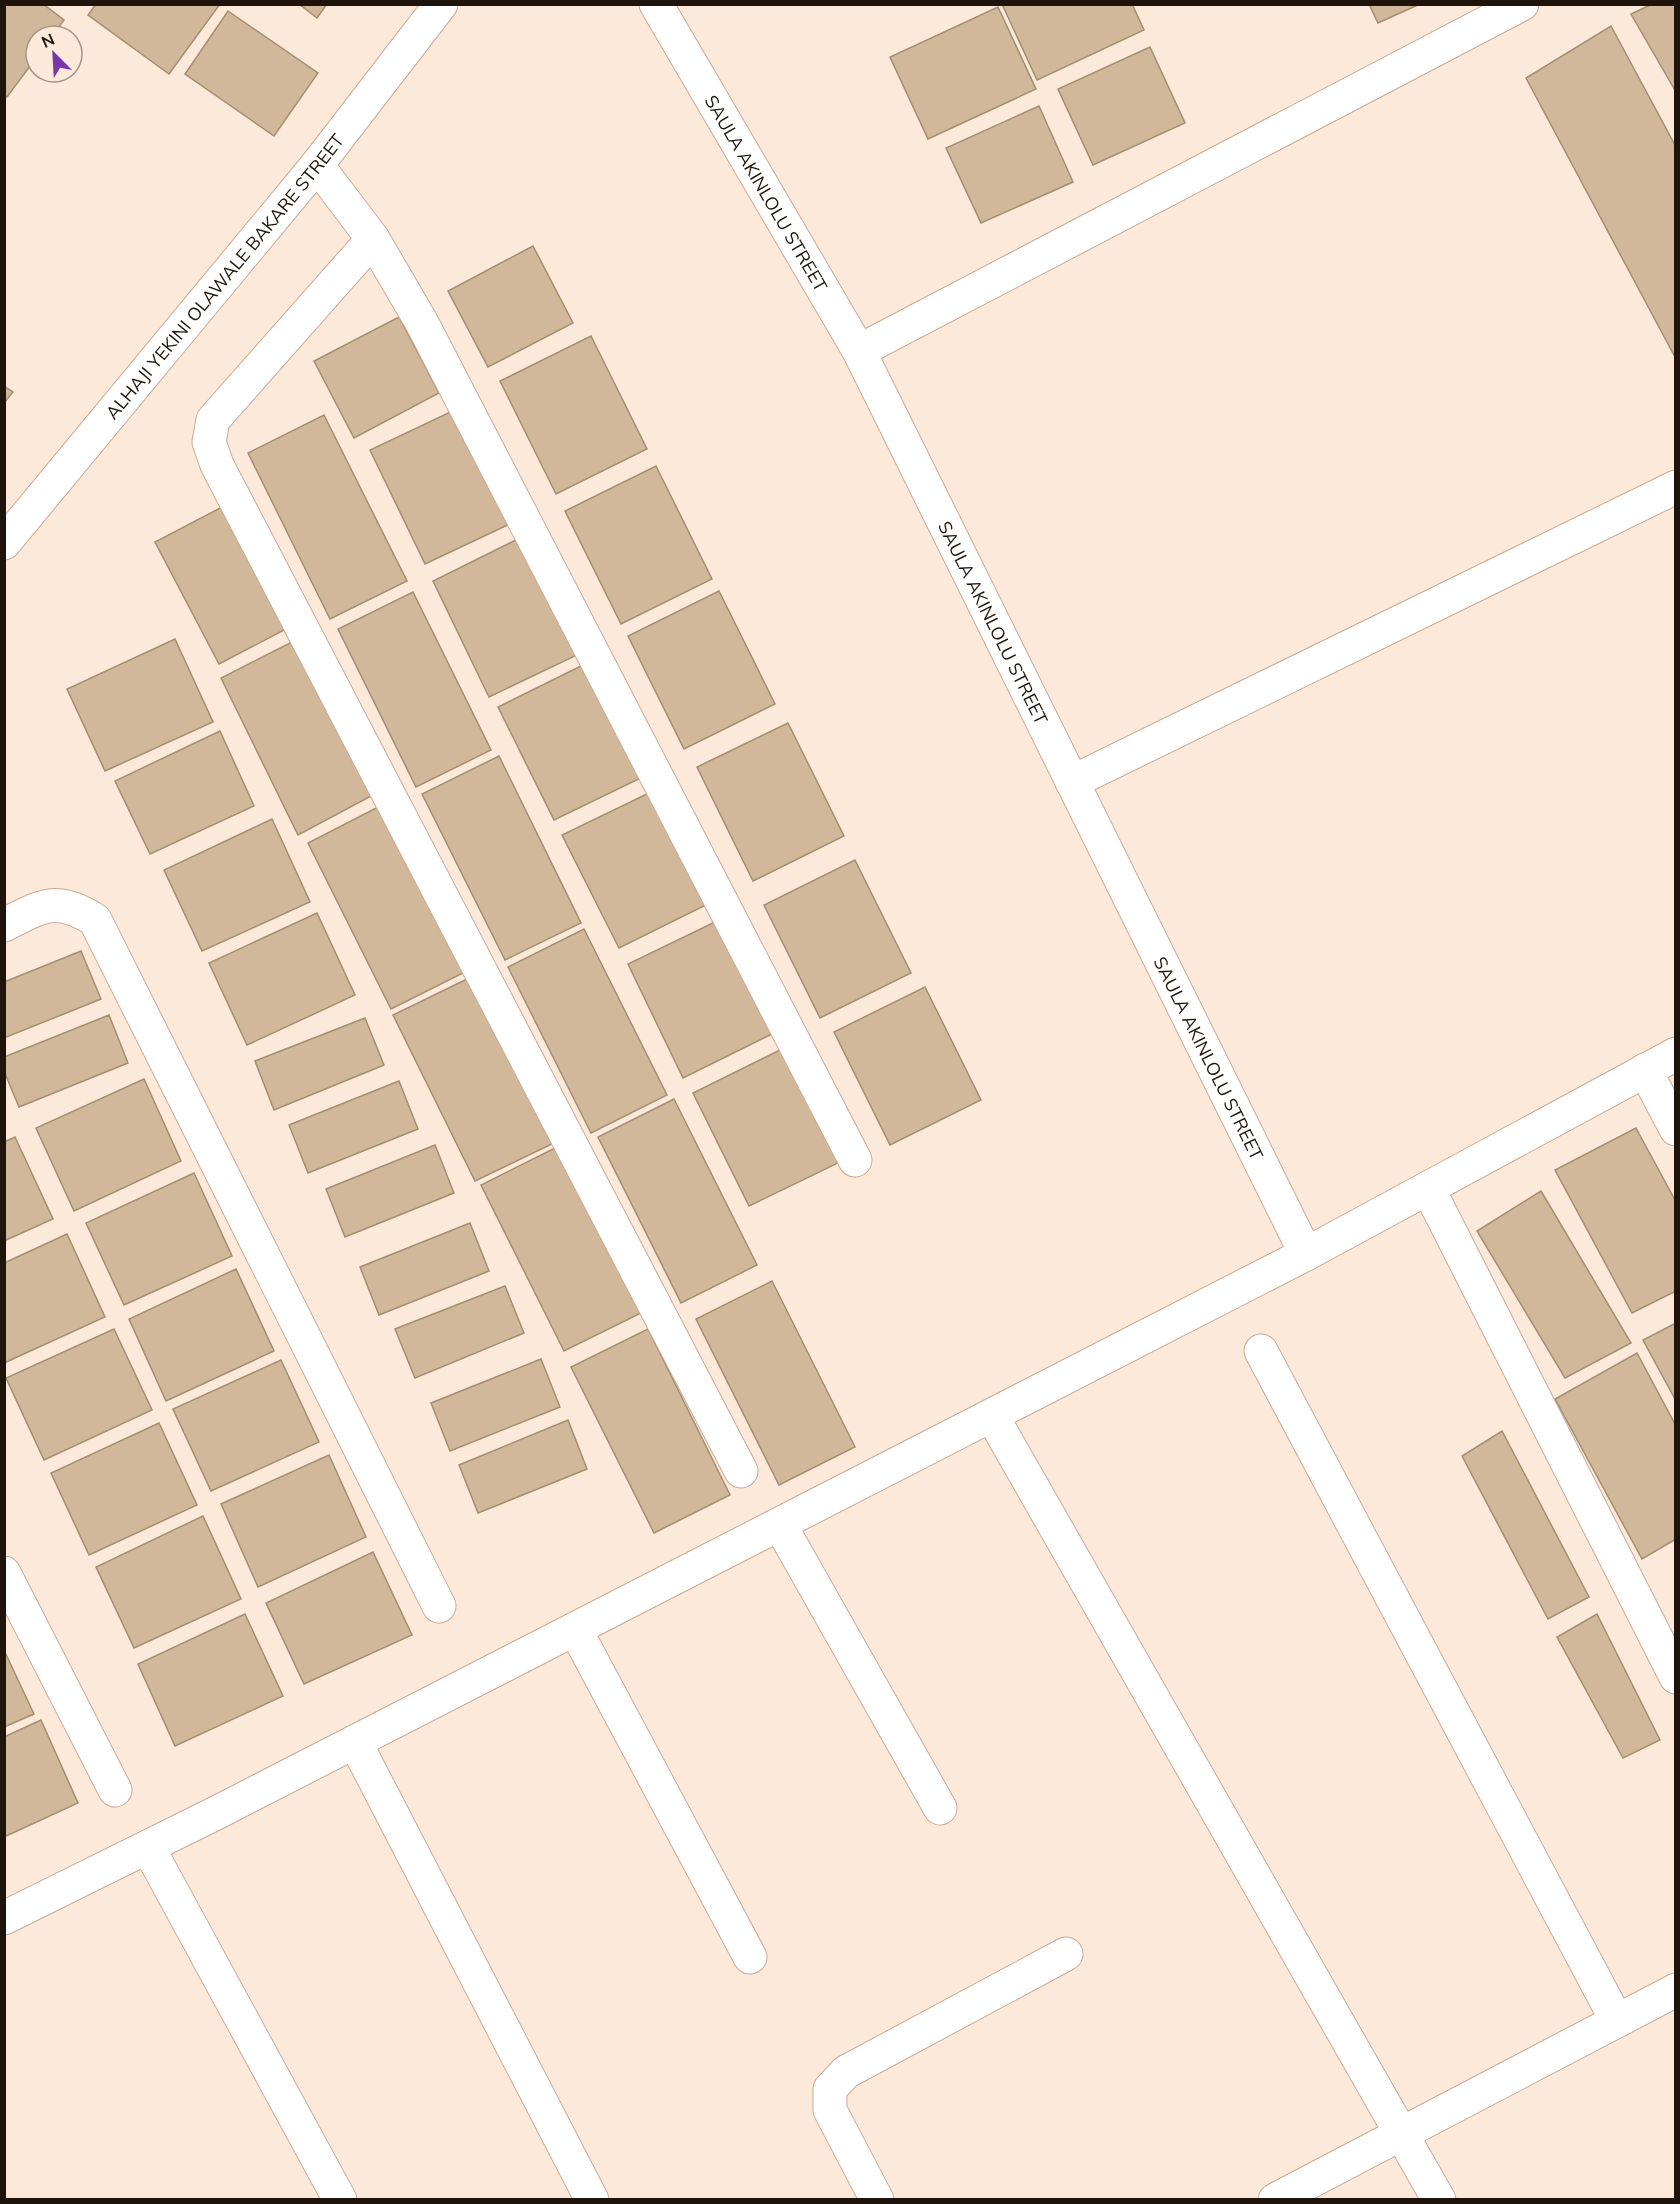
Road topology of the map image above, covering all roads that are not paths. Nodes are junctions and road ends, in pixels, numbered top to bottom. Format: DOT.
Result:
graph roads {
  1 [pos="441,4"];
  2 [pos="656,4"];
  3 [pos="1522,4"];
  4 [pos="317,165"];
  5 [pos="373,239"];
  6 [pos="860,351"];
  7 [pos="1676,487"];
  8 [pos="4,543"];
  9 [pos="1072,782"];
  10 [pos="4,925"];
  11 [pos="1676,1054"];
  12 [pos="1645,1070"];
  13 [pos="1676,1129"];
  14 [pos="855,1160"];
  15 [pos="1428,1188"];
  16 [pos="1306,1254"];
  17 [pos="1262,1351"];
  18 [pos="992,1416"];
  19 [pos="741,1471"];
  20 [pos="780,1525"];
  21 [pos="4,1573"];
  22 [pos="439,1606"];
  23 [pos="575,1629"];
  24 [pos="1676,1677"];
  25 [pos="355,1742"];
  26 [pos="115,1790"];
  27 [pos="940,1808"];
  28 [pos="148,1847"];
  29 [pos="4,1918"];
  30 [pos="1066,1954"];
  31 [pos="750,1957"];
  32 [pos="1676,1990"];
  33 [pos="1617,2021"];
  34 [pos="1402,2134"];
  35 [pos="340,2199"];
  36 [pos="592,2199"];
  37 [pos="877,2199"];
  38 [pos="1275,2199"];
  39 [pos="1439,2199"];
  1 -- 4 [label="street, ALHAJI YEKINI OLAWALE BAKARE STREET"];
  2 -- 6 [label="street, SAULA AKINLOLU STREET"];
  3 -- 6 [label="street"];
  4 -- 5 [label="street"];
  4 -- 8 [label="street, ALHAJI YEKINI OLAWALE BAKARE STREET"];
  5 -- 14 [label="street"];
  5 -- 19 [label="street"];
  6 -- 9 [label="street, SAULA AKINLOLU STREET"];
  7 -- 9 [label="street"];
  9 -- 16 [label="street, SAULA AKINLOLU STREET"];
  10 -- 22 [label="street"];
  11 -- 12 [label="street"];
  12 -- 13 [label="street"];
  12 -- 15 [label="street"];
  15 -- 16 [label="street"];
  15 -- 24 [label="street"];
  16 -- 18 [label="street"];
  17 -- 33 [label="street"];
  18 -- 20 [label="street"];
  18 -- 34 [label="street"];
  20 -- 23 [label="street"];
  20 -- 27 [label="street"];
  21 -- 26 [label="street"];
  23 -- 25 [label="street"];
  23 -- 31 [label="street"];
  25 -- 28 [label="street"];
  25 -- 36 [label="street"];
  28 -- 29 [label="street"];
  28 -- 35 [label="street"];
  30 -- 37 [label="street"];
  32 -- 33 [label="street"];
  33 -- 34 [label="street"];
  34 -- 38 [label="street"];
  34 -- 39 [label="street"];
}
